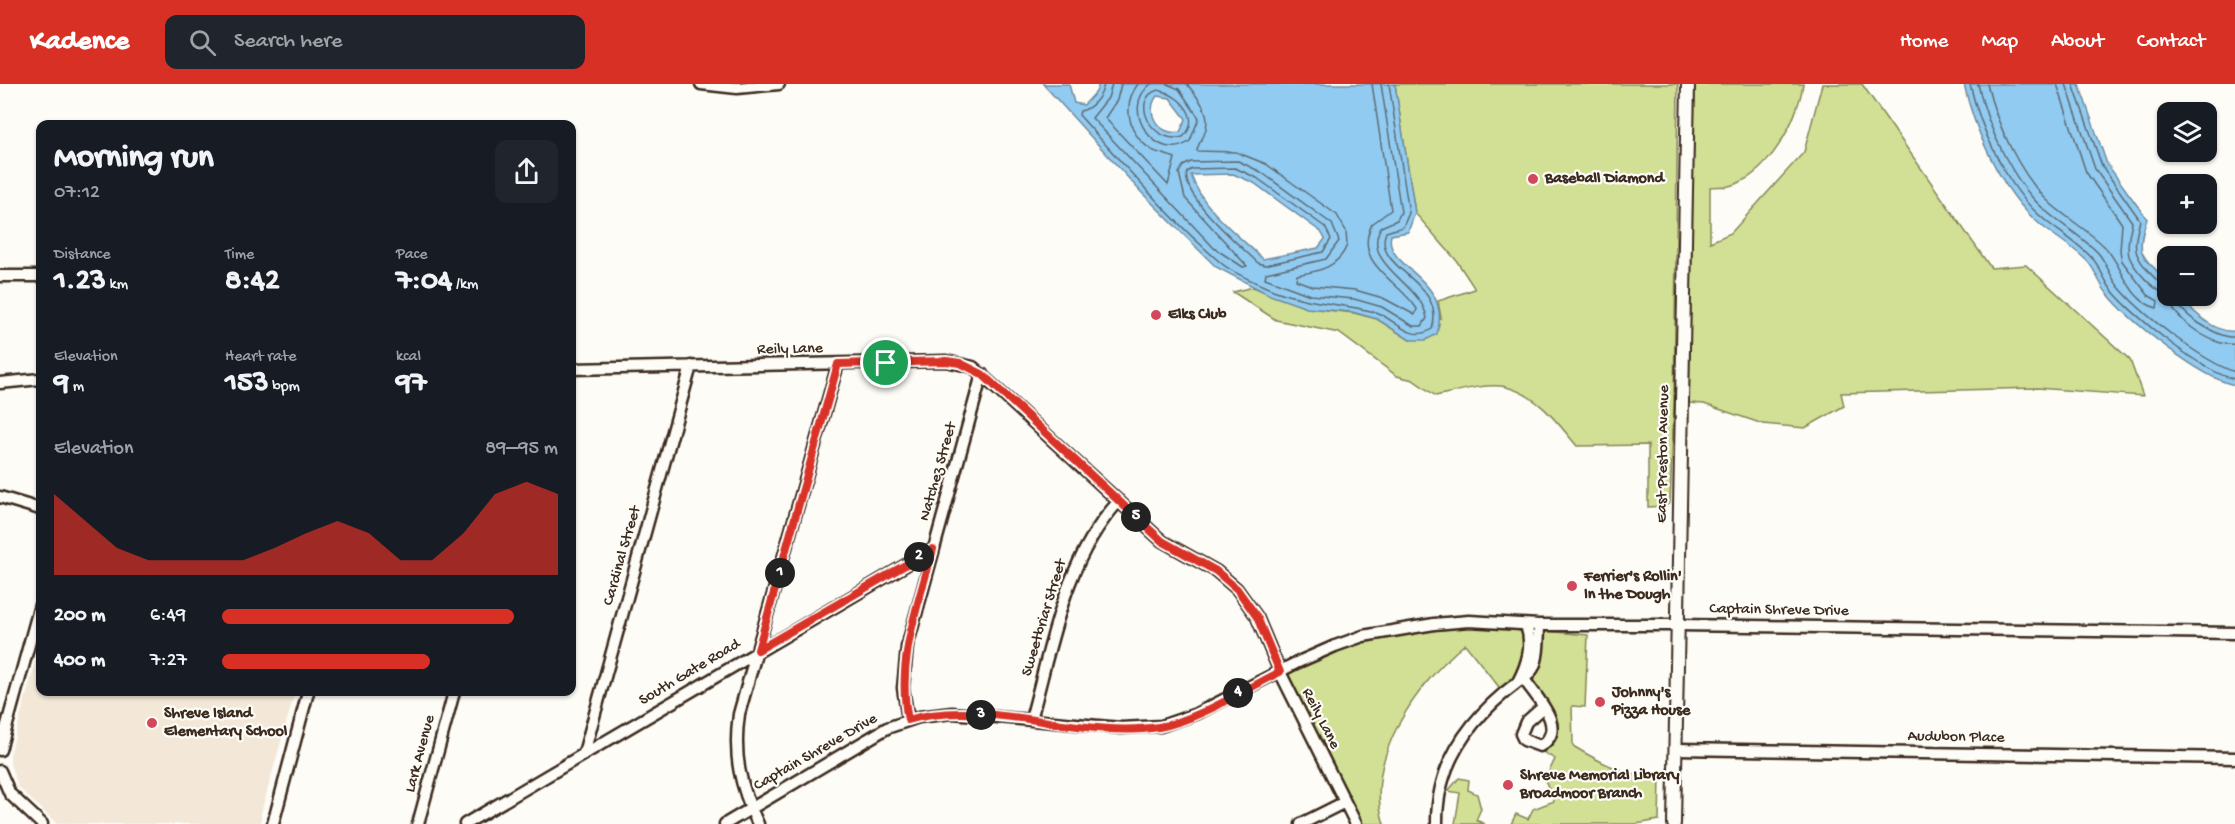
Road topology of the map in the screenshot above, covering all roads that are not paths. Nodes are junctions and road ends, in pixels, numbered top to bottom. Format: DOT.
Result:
graph roads {
  1 [pos="700,84"];
  2 [pos="779,84"];
  3 [pos="1688,84"];
  4 [pos="764,85"];
  5 [pos="0,276"];
  6 [pos="36,276"];
  7 [pos="838,364"];
  8 [pos="691,366"];
  9 [pos="576,369"];
  10 [pos="982,374"];
  11 [pos="36,379"];
  12 [pos="0,383"];
  13 [pos="0,497"];
  14 [pos="1119,501"];
  15 [pos="36,507"];
  16 [pos="933,549"];
  17 [pos="36,619"];
  18 [pos="1526,625"];
  19 [pos="1678,625"];
  20 [pos="1539,626"];
  21 [pos="2235,633"];
  22 [pos="758,650"];
  23 [pos="1280,672"];
  24 [pos="1521,680"];
  25 [pos="307,696"];
  26 [pos="453,696"];
  27 [pos="1543,707"];
  28 [pos="1031,719"];
  29 [pos="908,720"];
  30 [pos="1676,749"];
  31 [pos="0,750"];
  32 [pos="584,753"];
  33 [pos="2235,758"];
  34 [pos="0,771"];
  35 [pos="1345,802"];
  36 [pos="751,809"];
  37 [pos="42,824"];
  38 [pos="273,824"];
  39 [pos="418,824"];
  40 [pos="465,824"];
  41 [pos="725,824"];
  42 [pos="758,824"];
  43 [pos="1301,824"];
  44 [pos="1356,824"];
  45 [pos="1437,824"];
  46 [pos="1674,824"];
  1 -- 4 [label="street"];
  2 -- 4 [label="street"];
  3 -- 19 [label="street, East Preston Avenue"];
  5 -- 6 [label="street"];
  7 -- 8 [label="street, Reily Lane"];
  7 -- 10 [label="street, Reily Lane"];
  7 -- 22 [label="street"];
  8 -- 9 [label="street, Reily Lane"];
  8 -- 32 [label="street, Cardinal Street"];
  10 -- 14 [label="street, Reily Lane"];
  10 -- 16 [label="street, Natchez Street"];
  11 -- 12 [label="street"];
  13 -- 15 [label="street"];
  14 -- 23 [label="street, Reily Lane"];
  14 -- 28 [label="street, Sweetbriar Street"];
  16 -- 22 [label="street, South Gate Road"];
  16 -- 29 [label="street, Natchez Street"];
  17 -- 31 [label="street"];
  18 -- 20 [label="street, Captain Shreve Drive"];
  18 -- 23 [label="street, Captain Shreve Drive"];
  18 -- 24 [label="street"];
  19 -- 20 [label="street, Captain Shreve Drive"];
  19 -- 21 [label="street, Captain Shreve Drive"];
  19 -- 30 [label="street, East Preston Avenue"];
  20 -- 24 [label="street"];
  22 -- 32 [label="street, South Gate Road"];
  22 -- 36 [label="street"];
  23 -- 28 [label="street, Captain Shreve Drive"];
  23 -- 35 [label="street, Reily Lane"];
  24 -- 27 [label="street"];
  24 -- 45 [label="street"];
  25 -- 38 [label="street"];
  26 -- 39 [label="street, Lark Avenue"];
  28 -- 29 [label="street, Captain Shreve Drive"];
  29 -- 36 [label="street, Captain Shreve Drive"];
  30 -- 33 [label="street, Audubon Place"];
  30 -- 46 [label="street, East Preston Avenue"];
  32 -- 40 [label="street, South Gate Road"];
  34 -- 37 [label="street"];
  35 -- 43 [label="street"];
  35 -- 44 [label="street, Reily Lane"];
  36 -- 41 [label="street, Captain Shreve Drive"];
  36 -- 42 [label="street"];
}
